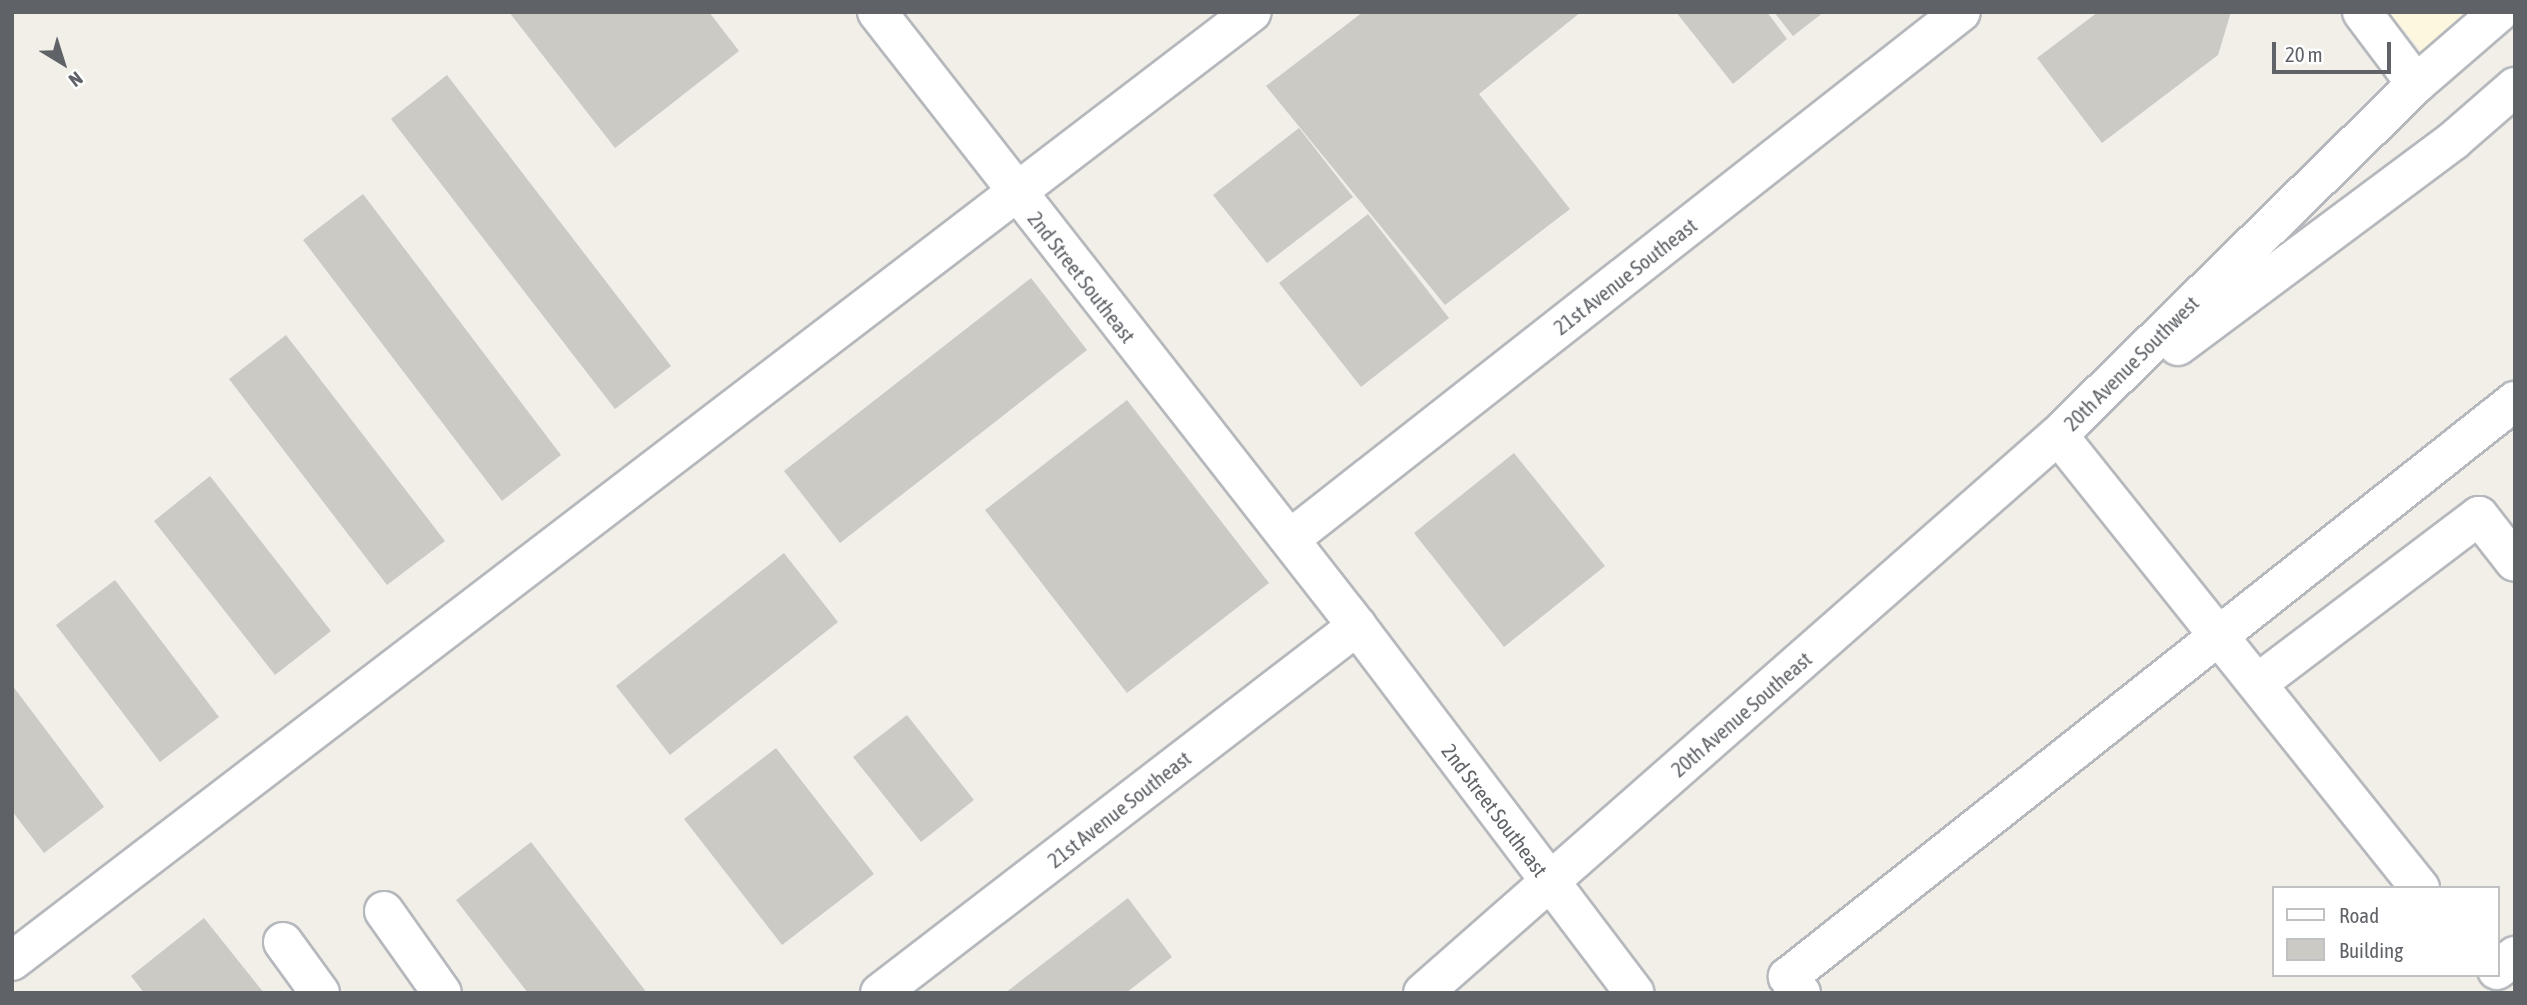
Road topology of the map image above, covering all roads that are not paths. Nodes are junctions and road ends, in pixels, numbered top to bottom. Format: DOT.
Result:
graph roads {
  1 [pos="877,12"];
  2 [pos="1252,12"];
  3 [pos="1961,12"];
  4 [pos="2362,12"];
  5 [pos="2499,12"];
  6 [pos="2416,84"];
  7 [pos="2515,87"];
  8 [pos="1016,194"];
  9 [pos="2515,401"];
  10 [pos="2059,435"];
  11 [pos="1290,539"];
  12 [pos="2515,562"];
  13 [pos="1357,626"];
  14 [pos="2219,637"];
  15 [pos="2258,683"];
  16 [pos="1549,883"];
  17 [pos="2418,886"];
  18 [pos="383,911"];
  19 [pos="283,942"];
  20 [pos="2515,956"];
  21 [pos="12,961"];
  22 [pos="2499,968"];
  23 [pos="2489,977"];
  24 [pos="320,993"];
  25 [pos="442,993"];
  26 [pos="880,993"];
  27 [pos="1423,993"];
  28 [pos="1635,993"];
  29 [pos="1801,993"];
  30 [pos="2476,993"];
  1 -- 8 [label="street, 2nd Street Southeast"];
  2 -- 8 [label="street"];
  3 -- 11 [label="street, 21st Avenue Southeast"];
  4 -- 6 [label="street"];
  5 -- 6 [label="street, 20th Avenue Southwest"];
  6 -- 10 [label="street, 20th Avenue Southwest"];
  7 -- 10 [label="street, 20th Avenue Southwest"];
  8 -- 11 [label="street, 2nd Street Southeast"];
  8 -- 21 [label="street"];
  9 -- 14 [label="street"];
  10 -- 14 [label="street"];
  10 -- 16 [label="street, 20th Avenue Southeast"];
  11 -- 13 [label="street, 2nd Street Southeast"];
  12 -- 15 [label="street"];
  13 -- 16 [label="street, 2nd Street Southeast"];
  13 -- 26 [label="street, 21st Avenue Southeast"];
  14 -- 15 [label="street"];
  14 -- 29 [label="street"];
  15 -- 17 [label="street"];
  16 -- 27 [label="street, 20th Avenue Southeast"];
  16 -- 28 [label="street, 2nd Street Southeast"];
  18 -- 25 [label="street"];
  19 -- 24 [label="street"];
  20 -- 22 [label="street"];
  23 -- 30 [label="street"];
}
